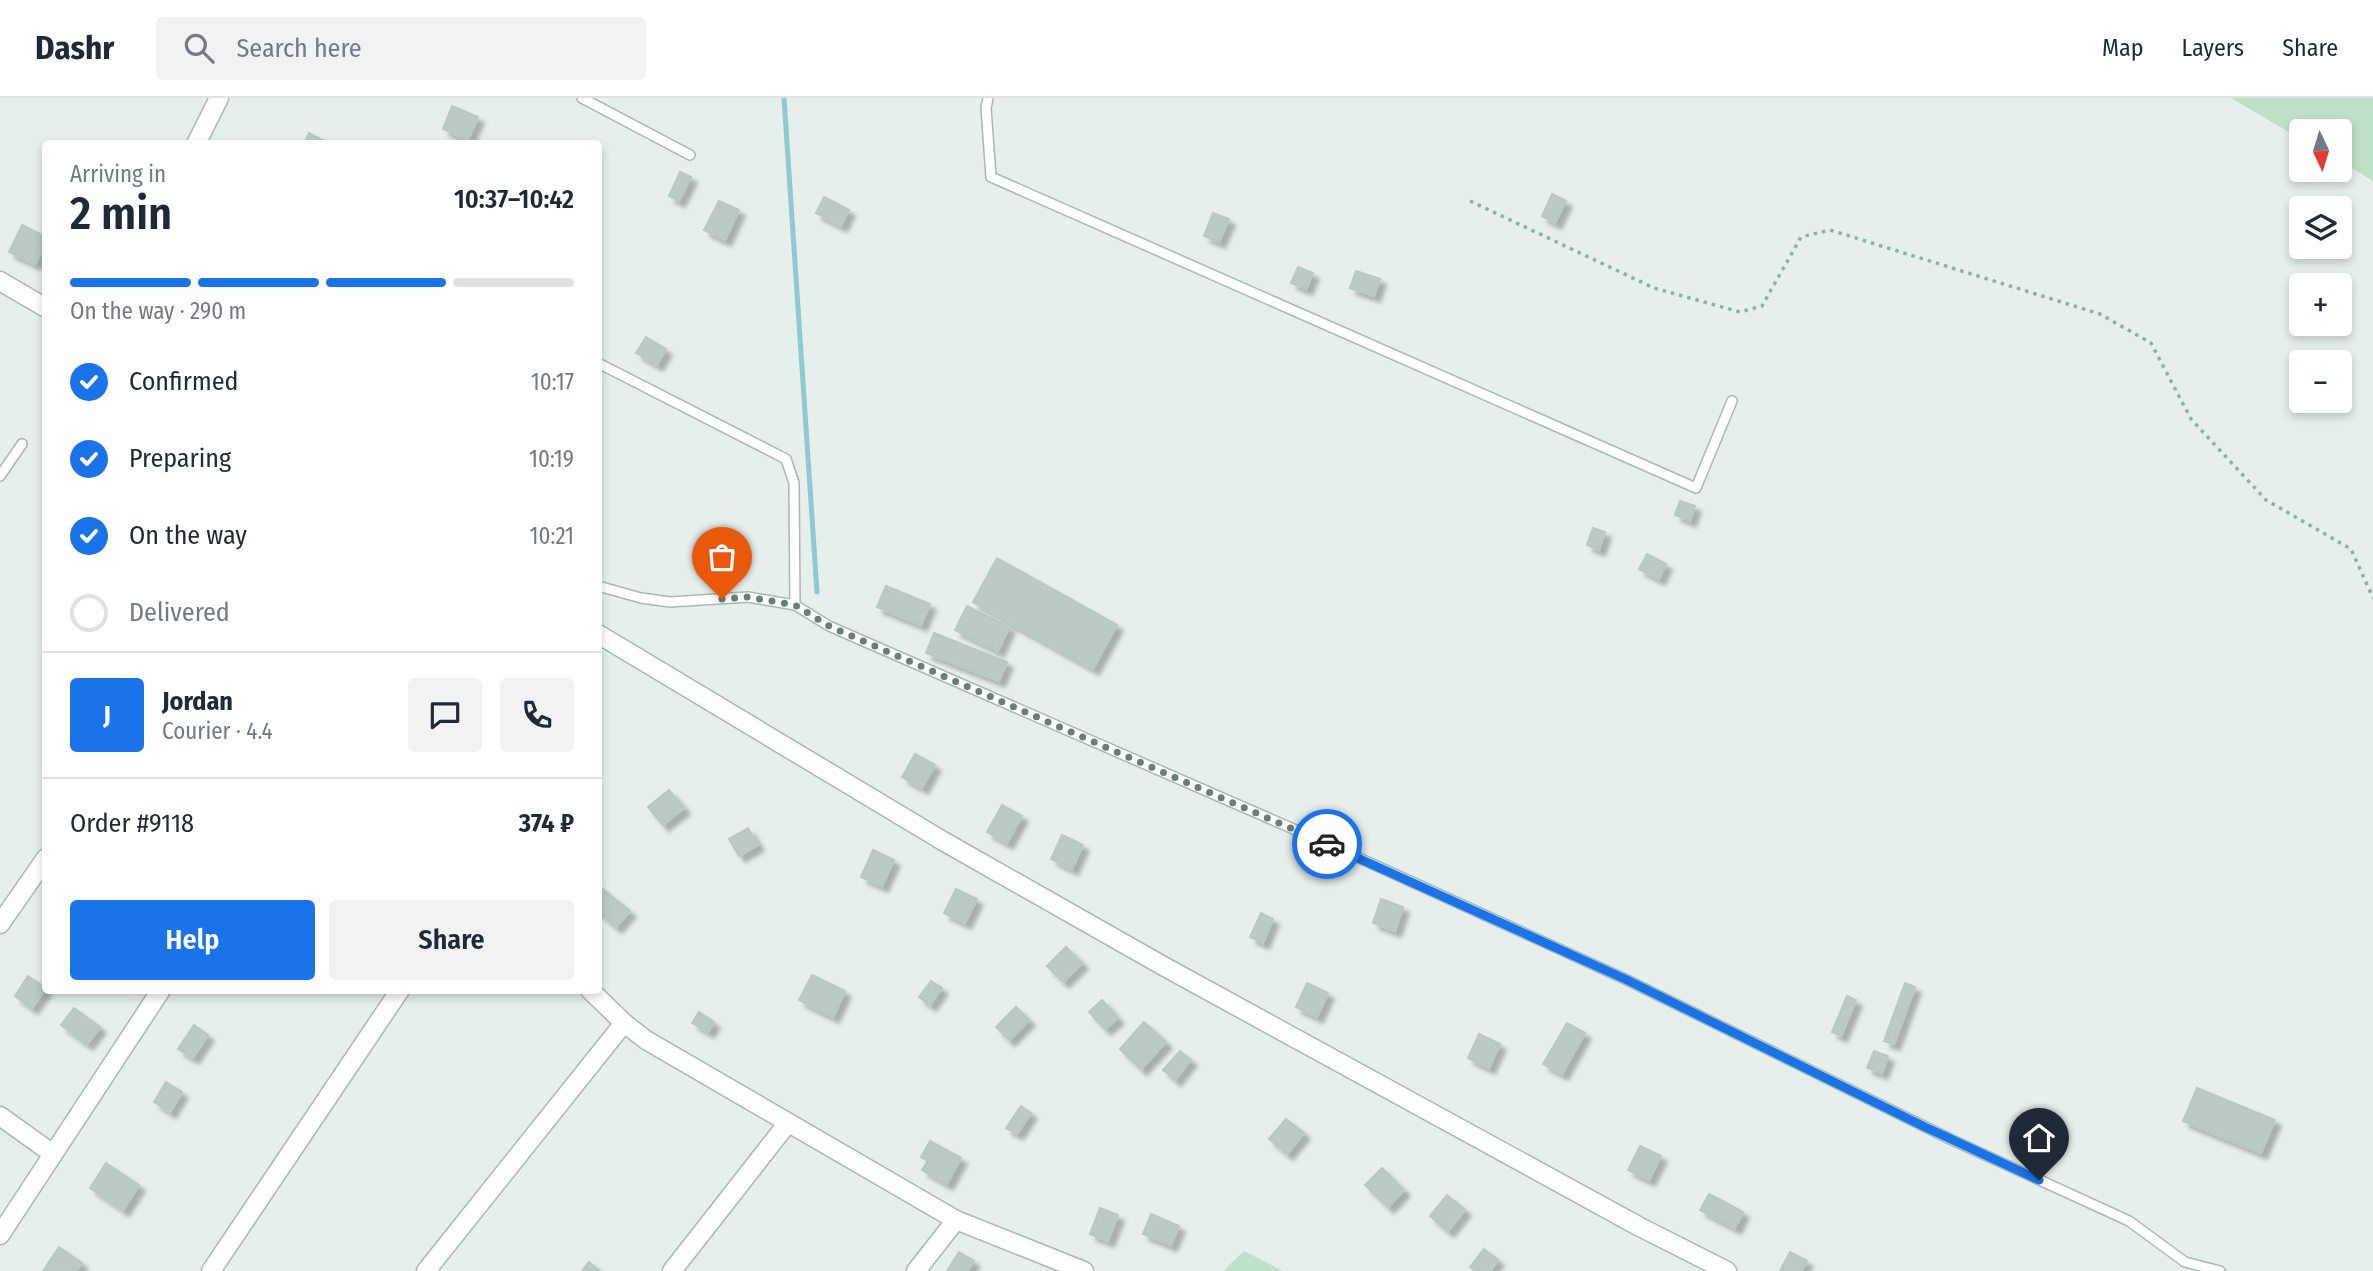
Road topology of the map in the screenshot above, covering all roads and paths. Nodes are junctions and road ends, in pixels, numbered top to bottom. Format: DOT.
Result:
graph roads {
  1 [pos="219,98"];
  2 [pos="582,98"];
  3 [pos="988,98"];
  4 [pos="198,140"];
  5 [pos="691,155"];
  6 [pos="1470,201"];
  7 [pos="0,281"];
  8 [pos="42,307"];
  9 [pos="602,365"];
  10 [pos="1732,401"];
  11 [pos="22,444"];
  12 [pos="0,476"];
  13 [pos="602,587"];
  14 [pos="2373,598"];
  15 [pos="795,605"];
  16 [pos="602,636"];
  17 [pos="42,864"];
  18 [pos="0,924"];
  19 [pos="158,994"];
  20 [pos="397,994"];
  21 [pos="594,994"];
  22 [pos="624,1023"];
  23 [pos="0,1116"];
  24 [pos="787,1124"];
  25 [pos="53,1154"];
  26 [pos="956,1220"];
  27 [pos="0,1235"];
  28 [pos="211,1271"];
  29 [pos="426,1271"];
  30 [pos="672,1271"];
  31 [pos="916,1271"];
  32 [pos="1084,1271"];
  33 [pos="1727,1271"];
  34 [pos="2220,1271"];
  1 -- 4 [label="street"];
  2 -- 5 [label="lane"];
  3 -- 10 [label="lane"];
  6 -- 14 [label="path"];
  7 -- 8 [label="street"];
  9 -- 15 [label="lane"];
  11 -- 12 [label="lane"];
  13 -- 15 [label="lane"];
  15 -- 34 [label="lane"];
  16 -- 33 [label="street"];
  17 -- 18 [label="street"];
  19 -- 25 [label="street"];
  20 -- 28 [label="street"];
  21 -- 22 [label="street"];
  22 -- 24 [label="street"];
  22 -- 29 [label="street"];
  23 -- 25 [label="street"];
  24 -- 26 [label="street"];
  24 -- 30 [label="street"];
  25 -- 27 [label="street"];
  26 -- 31 [label="street"];
  26 -- 32 [label="street"];
}
